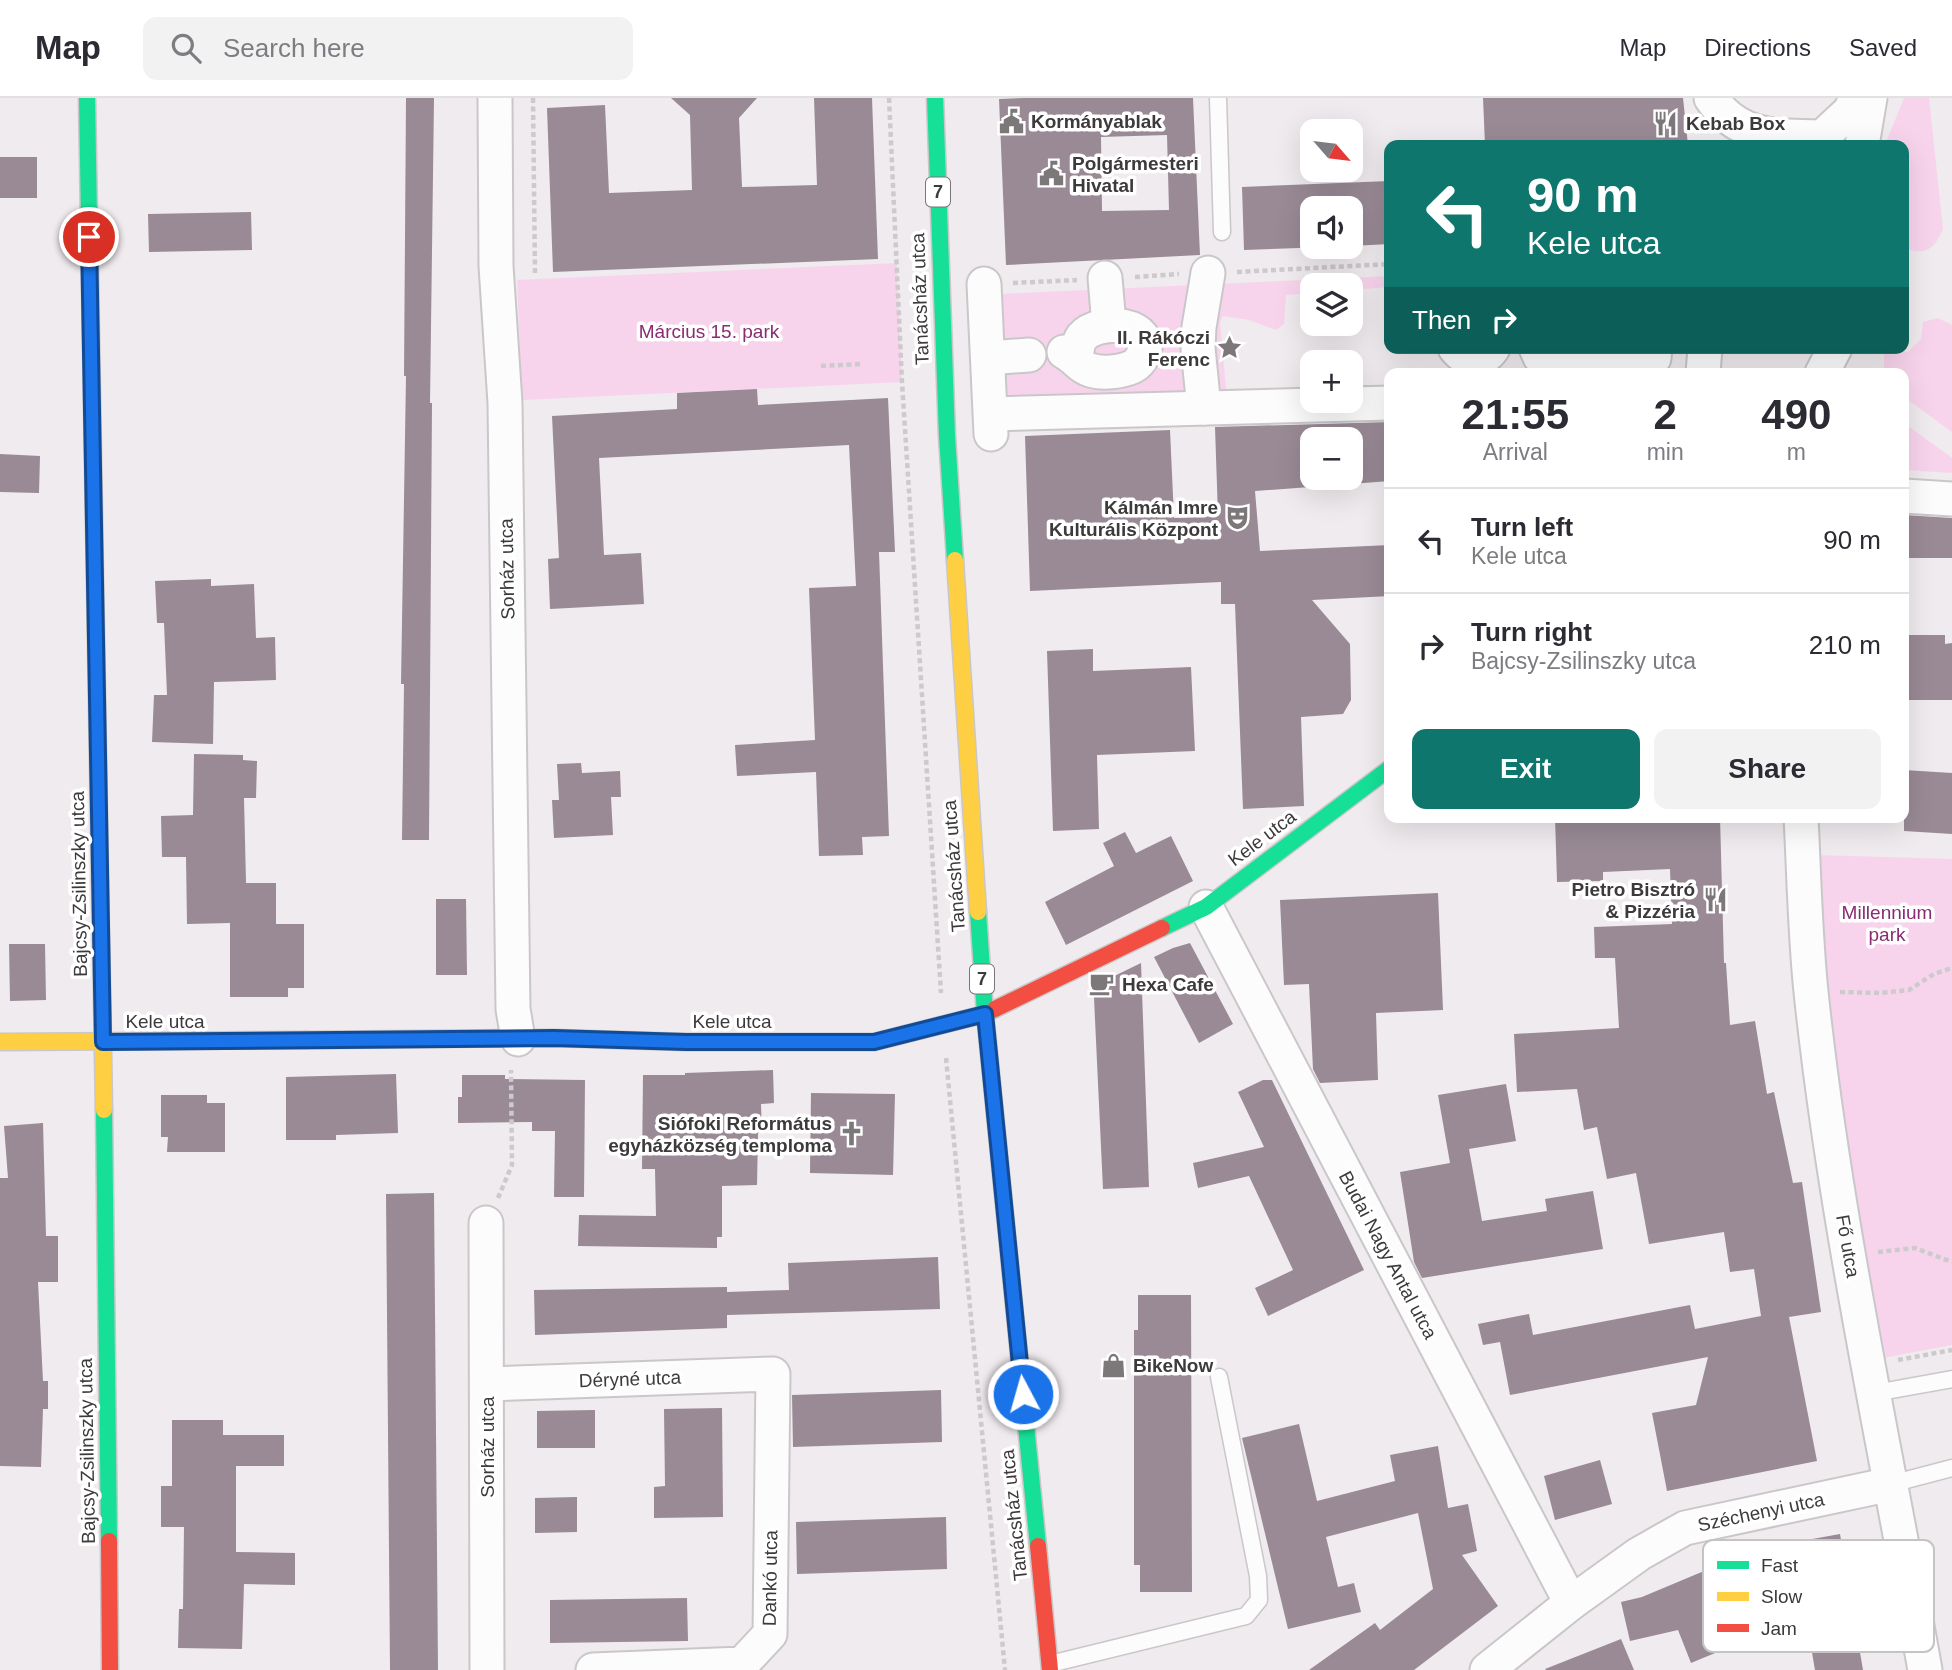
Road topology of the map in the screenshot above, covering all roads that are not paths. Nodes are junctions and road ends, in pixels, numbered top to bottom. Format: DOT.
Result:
graph roads {
  1 [pos="87,98"];
  2 [pos="495,98"];
  3 [pos="935,98"];
  4 [pos="1218,98"];
  5 [pos="1856,98"];
  6 [pos="1870,98"];
  7 [pos="1720,116"];
  8 [pos="1863,140"];
  9 [pos="1222,232"];
  10 [pos="1208,273"];
  11 [pos="1105,278"];
  12 [pos="984,284"];
  13 [pos="1109,325"];
  14 [pos="1607,354"];
  15 [pos="1615,354"];
  16 [pos="1654,354"];
  17 [pos="1029,355"];
  18 [pos="988,358"];
  19 [pos="1547,361"];
  20 [pos="1568,368"];
  21 [pos="1568,368"];
  22 [pos="1110,371"];
  23 [pos="1384,403"];
  24 [pos="1204,408"];
  25 [pos="1114,411"];
  26 [pos="1909,496"];
  27 [pos="1952,499"];
  28 [pos="1384,773"];
  29 [pos="1801,823"];
  30 [pos="1206,907"];
  31 [pos="985,1014"];
  32 [pos="0,1042"];
  33 [pos="103,1042"];
  34 [pos="515,1050"];
  35 [pos="486,1223"];
  36 [pos="773,1374"];
  37 [pos="1219,1377"];
  38 [pos="1952,1379"];
  39 [pos="1872,1380"];
  40 [pos="487,1384"];
  41 [pos="1952,1468"];
  42 [pos="1891,1484"];
  43 [pos="1901,1540"];
  44 [pos="1571,1603"];
  45 [pos="1922,1652"];
  46 [pos="1518,1660"];
  47 [pos="1050,1667"];
  48 [pos="110,1670"];
  49 [pos="487,1670"];
  50 [pos="593,1670"];
  51 [pos="1487,1670"];
  52 [pos="1925,1670"];
  1 -- 33 [label="street, Bajcsy-Zsilinszky utca"];
  2 -- 34 [label="street, Sorház utca"];
  3 -- 31 [label="street, Tanácsház utca / 7"];
  4 -- 9 [label="lane"];
  5 -- 7 [label="street"];
  6 -- 8 [label="street"];
  10 -- 24 [label="street"];
  11 -- 13 [label="street"];
  12 -- 18 [label="street"];
  13 -- 22 [label="street"];
  13 -- 22 [label="street"];
  14 -- 21 [label="street"];
  15 -- 16 [label="street"];
  17 -- 18 [label="street"];
  18 -- 25 [label="street"];
  19 -- 20 [label="street"];
  22 -- 25 [label="street"];
  23 -- 24 [label="street"];
  24 -- 25 [label="street"];
  26 -- 27 [label="street"];
  28 -- 30 [label="street, Kele utca"];
  29 -- 39 [label="street, Fő utca"];
  30 -- 31 [label="street, Kele utca"];
  30 -- 44 [label="street, Budai Nagy Antal utca"];
  31 -- 34 [label="street, Kele utca"];
  31 -- 47 [label="street, Tanácsház utca / 7"];
  32 -- 33 [label="street, Kele utca"];
  33 -- 34 [label="street, Kele utca"];
  33 -- 48 [label="street, Bajcsy-Zsilinszky utca"];
  35 -- 40 [label="street, Sorház utca"];
  36 -- 40 [label="street, Déryné utca"];
  36 -- 50 [label="street, Dankó utca"];
  37 -- 47 [label="lane"];
  38 -- 39 [label="lane"];
  39 -- 42 [label="street, Fő utca"];
  40 -- 49 [label="street, Sorház utca"];
  41 -- 42 [label="lane, Széchenyi utca"];
  42 -- 43 [label="street, Fő utca"];
  42 -- 44 [label="street, Széchenyi utca"];
  44 -- 46 [label="street, Széchenyi utca"];
  45 -- 52 [label="street, Fő utca"];
  46 -- 51 [label="street, Széchenyi utca"];
}
